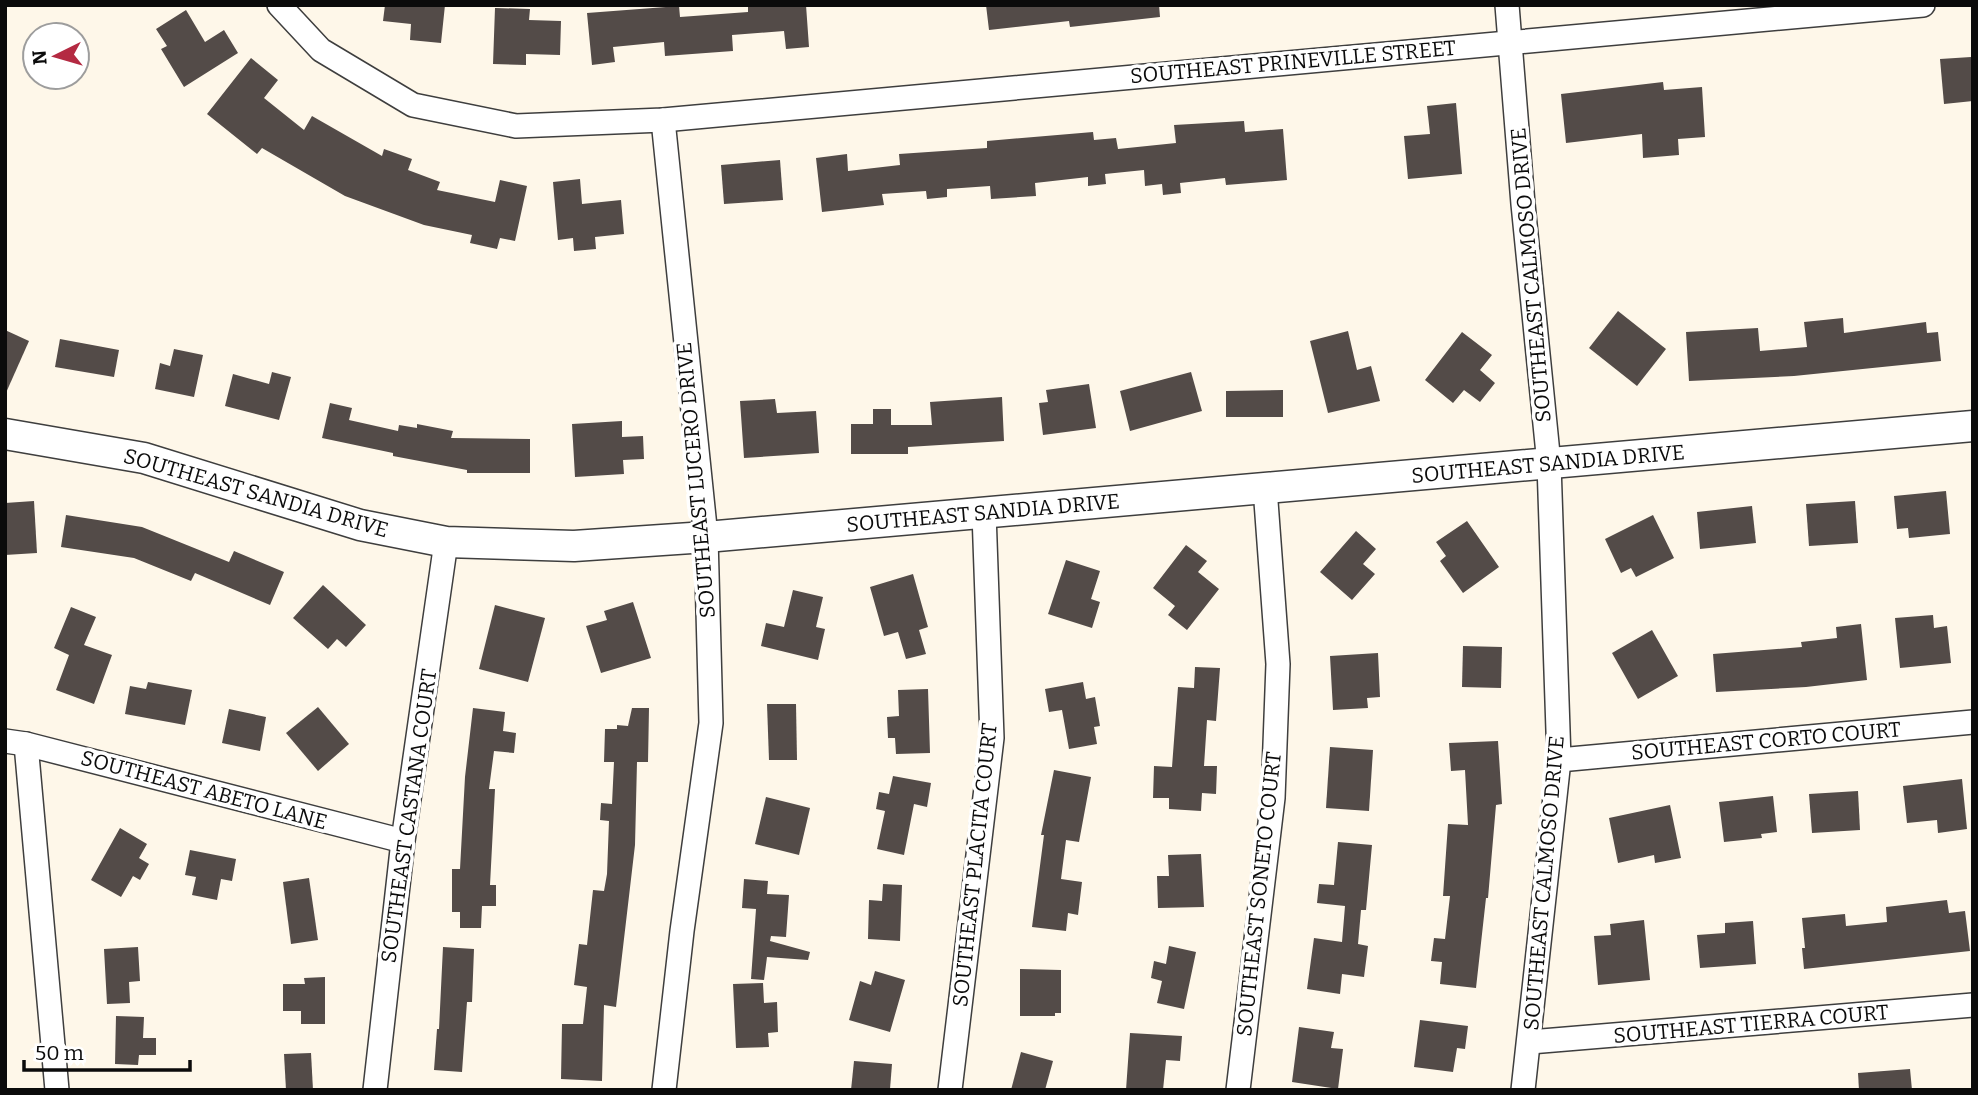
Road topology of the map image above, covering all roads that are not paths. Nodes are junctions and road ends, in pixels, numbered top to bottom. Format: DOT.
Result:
graph roads {
  1 [pos="279,5"];
  2 [pos="1507,5"];
  3 [pos="1912,6"];
  4 [pos="1510,42"];
  5 [pos="663,120"];
  6 [pos="1973,426"];
  7 [pos="5,434"];
  8 [pos="1549,464"];
  9 [pos="1265,488"];
  10 [pos="984,513"];
  11 [pos="706,537"];
  12 [pos="446,542"];
  13 [pos="1973,722"];
  14 [pos="16,742"];
  15 [pos="1559,760"];
  16 [pos="403,841"];
  17 [pos="1973,1005"];
  18 [pos="1530,1042"];
  19 [pos="57,1090"];
  20 [pos="375,1090"];
  21 [pos="664,1090"];
  22 [pos="950,1090"];
  23 [pos="1238,1090"];
  24 [pos="1523,1090"];
  1 -- 5 [label="street, SOUTHEAST PRINEVILLE STREET"];
  2 -- 4 [label="street, SOUTHEAST CALMOSO DRIVE"];
  3 -- 4 [label="street, SOUTHEAST PRINEVILLE STREET"];
  4 -- 5 [label="street, SOUTHEAST PRINEVILLE STREET"];
  4 -- 8 [label="street, SOUTHEAST CALMOSO DRIVE"];
  5 -- 11 [label="street, SOUTHEAST LUCERO DRIVE"];
  6 -- 8 [label="street, SOUTHEAST SANDIA DRIVE"];
  7 -- 12 [label="street, SOUTHEAST SANDIA DRIVE"];
  8 -- 9 [label="street, SOUTHEAST SANDIA DRIVE"];
  8 -- 15 [label="street, SOUTHEAST CALMOSO DRIVE"];
  9 -- 10 [label="street, SOUTHEAST SANDIA DRIVE"];
  9 -- 23 [label="street, SOUTHEAST SONETO COURT"];
  10 -- 11 [label="street, SOUTHEAST SANDIA DRIVE"];
  10 -- 22 [label="street, SOUTHEAST PLACITA COURT"];
  11 -- 12 [label="street, SOUTHEAST SANDIA DRIVE"];
  11 -- 21 [label="street, SOUTHEAST LUCERO DRIVE"];
  12 -- 16 [label="street, SOUTHEAST CASTANA COURT"];
  13 -- 15 [label="street, SOUTHEAST CORTO COURT"];
  14 -- 16 [label="street, SOUTHEAST ABETO LANE"];
  14 -- 19 [label="street"];
  15 -- 18 [label="street, SOUTHEAST CALMOSO DRIVE"];
  16 -- 20 [label="street, SOUTHEAST CASTANA COURT"];
  17 -- 18 [label="street, SOUTHEAST TIERRA COURT"];
  18 -- 24 [label="street, SOUTHEAST CALMOSO DRIVE"];
}
